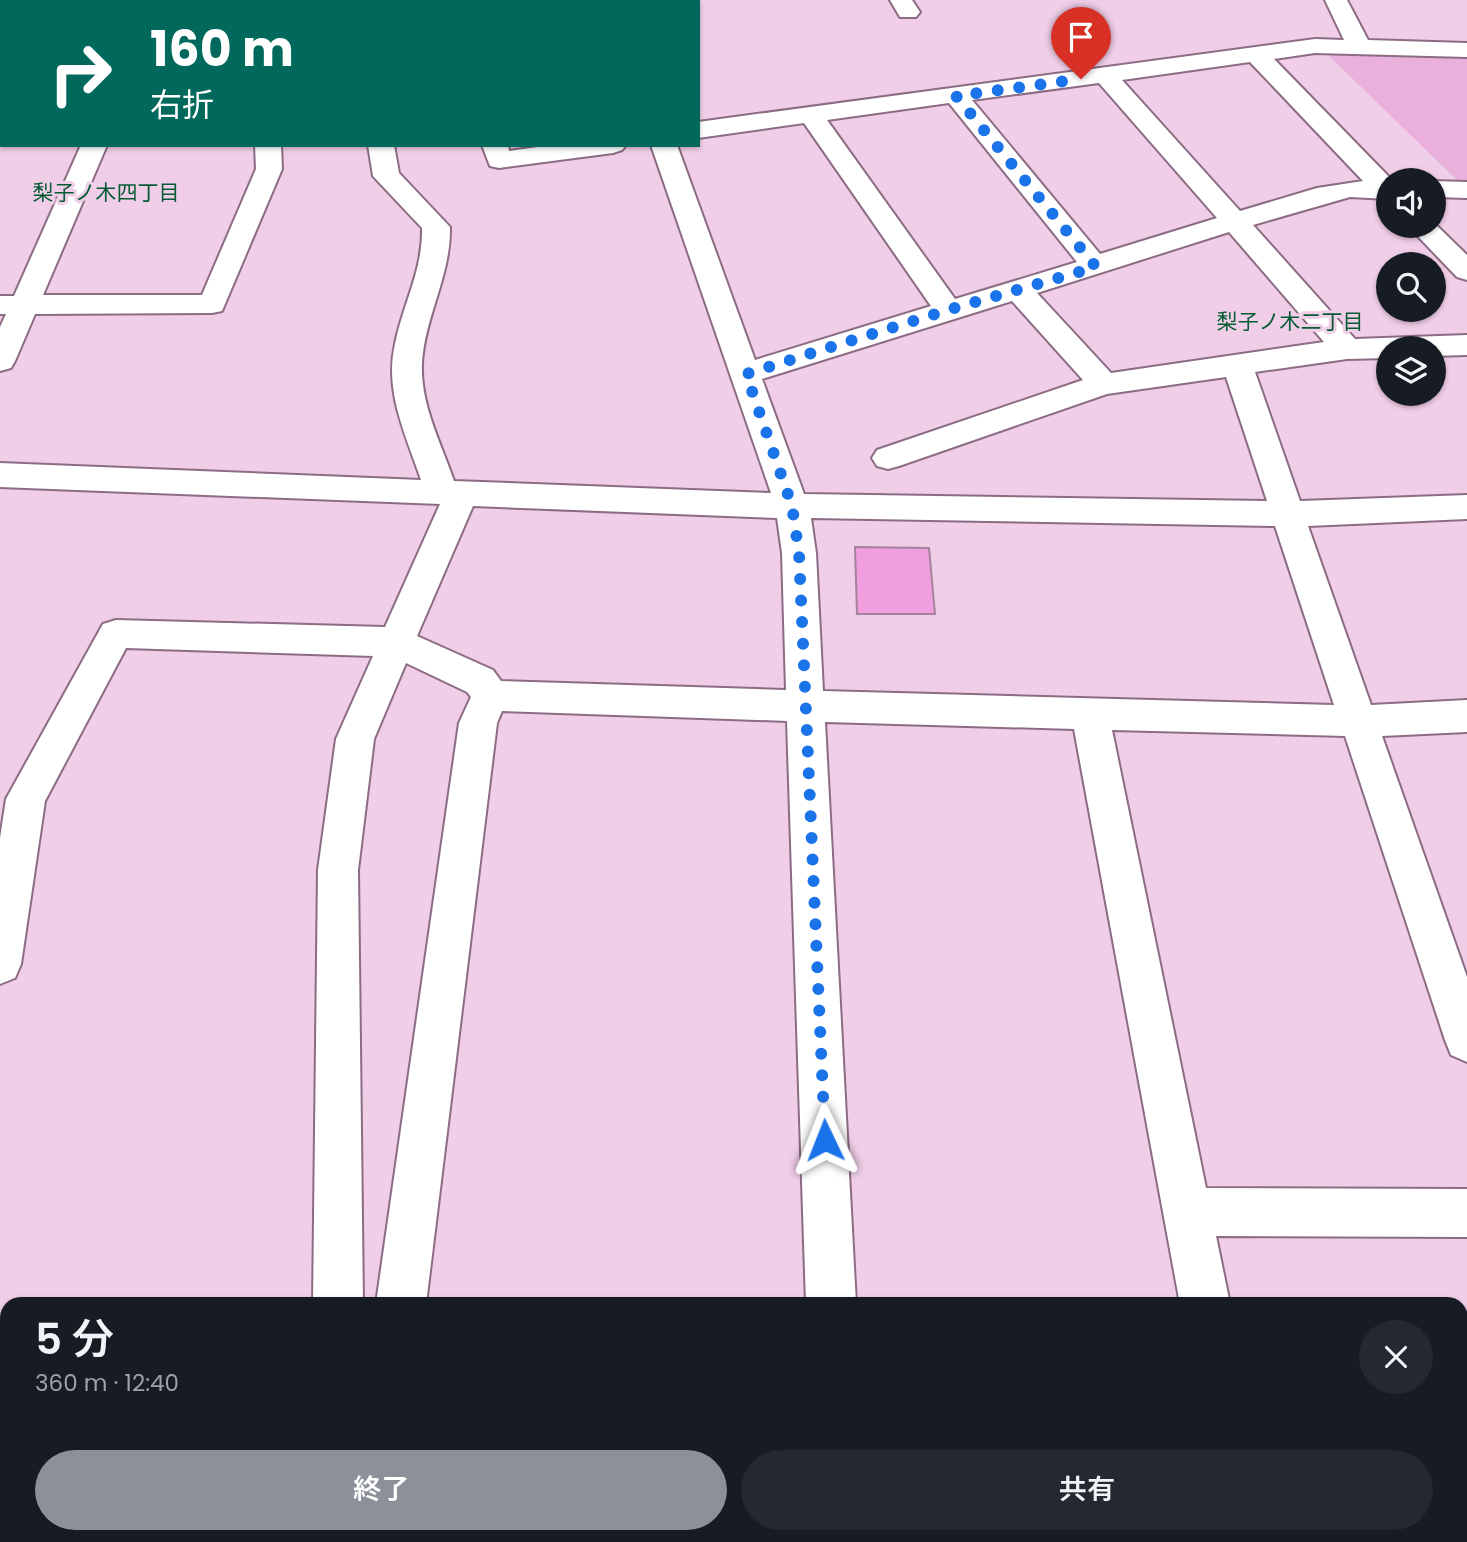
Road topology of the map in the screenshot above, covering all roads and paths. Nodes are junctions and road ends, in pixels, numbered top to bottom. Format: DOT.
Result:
graph roads {
  1 [pos="1336,0"];
  2 [pos="1360,47"];
  3 [pos="1467,50"];
  4 [pos="1257,55"];
  5 [pos="1106,76"];
  6 [pos="956,96"];
  7 [pos="811,115"];
  8 [pos="700,130"];
  9 [pos="93,147"];
  10 [pos="268,147"];
  11 [pos="381,147"];
  12 [pos="496,147"];
  13 [pos="598,147"];
  14 [pos="665,147"];
  15 [pos="1376,178"];
  16 [pos="1376,189"];
  17 [pos="1446,189"];
  18 [pos="1467,190"];
  19 [pos="1235,224"];
  20 [pos="1434,238"];
  21 [pos="1096,267"];
  22 [pos="1467,271"];
  23 [pos="1017,289"];
  24 [pos="12,305"];
  25 [pos="948,310"];
  26 [pos="1467,345"];
  27 [pos="1347,349"];
  28 [pos="0,361"];
  29 [pos="1237,365"];
  30 [pos="746,374"];
  31 [pos="1104,384"];
  32 [pos="888,458"];
  33 [pos="0,475"];
  34 [pos="452,494"];
  35 [pos="792,506"];
  36 [pos="1467,507"];
  37 [pos="1289,514"];
  38 [pos="395,642"];
  39 [pos="491,695"];
  40 [pos="808,705"];
  41 [pos="1090,715"];
  42 [pos="1467,716"];
  43 [pos="1360,721"];
  44 [pos="5,905"];
  45 [pos="0,964"];
  46 [pos="1467,1040"];
  47 [pos="1189,1212"];
  48 [pos="1467,1213"];
  49 [pos="338,1297"];
  50 [pos="402,1297"];
  51 [pos="831,1297"];
  52 [pos="1204,1297"];
  1 -- 2 [label="street"];
  2 -- 3 [label="street"];
  2 -- 4 [label="street"];
  4 -- 5 [label="street"];
  4 -- 15 [label="street"];
  5 -- 6 [label="street"];
  5 -- 19 [label="street"];
  6 -- 7 [label="street"];
  6 -- 21 [label="street"];
  7 -- 8 [label="street"];
  7 -- 25 [label="street"];
  9 -- 24 [label="street"];
  10 -- 24 [label="street"];
  11 -- 34 [label="street"];
  12 -- 13 [label="street"];
  14 -- 30 [label="street"];
  16 -- 19 [label="street"];
  17 -- 18 [label="street"];
  19 -- 21 [label="street"];
  19 -- 27 [label="street"];
  20 -- 22 [label="street"];
  21 -- 23 [label="street"];
  23 -- 25 [label="street"];
  23 -- 31 [label="street"];
  24 -- 28 [label="street"];
  25 -- 30 [label="street"];
  26 -- 27 [label="street"];
  27 -- 29 [label="street"];
  29 -- 31 [label="street"];
  29 -- 37 [label="street"];
  30 -- 35 [label="street"];
  31 -- 32 [label="street"];
  33 -- 34 [label="street"];
  34 -- 35 [label="street"];
  34 -- 38 [label="street"];
  35 -- 37 [label="street"];
  35 -- 40 [label="street"];
  36 -- 37 [label="street"];
  37 -- 43 [label="street"];
  38 -- 39 [label="street"];
  38 -- 44 [label="street"];
  38 -- 49 [label="street"];
  39 -- 40 [label="street"];
  39 -- 50 [label="street"];
  40 -- 41 [label="street"];
  40 -- 51 [label="street"];
  41 -- 43 [label="street"];
  41 -- 47 [label="street"];
  42 -- 43 [label="street"];
  43 -- 46 [label="street"];
  44 -- 45 [label="street"];
  47 -- 48 [label="street"];
  47 -- 52 [label="street"];
}
